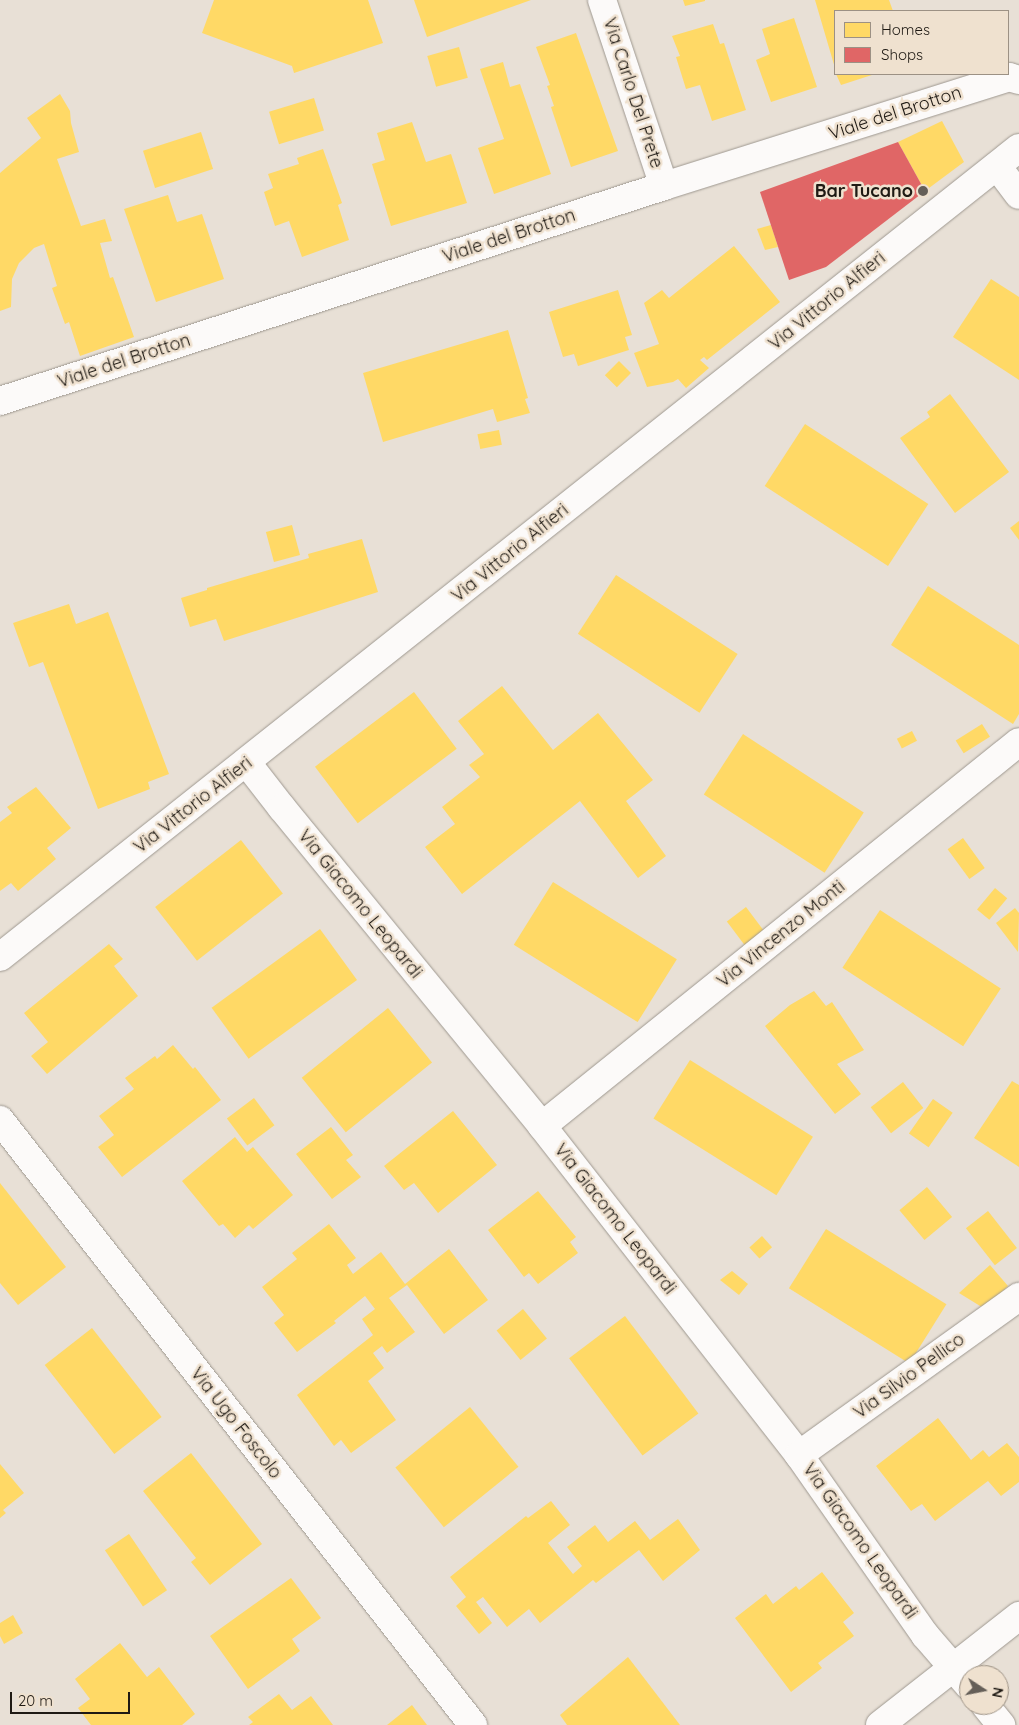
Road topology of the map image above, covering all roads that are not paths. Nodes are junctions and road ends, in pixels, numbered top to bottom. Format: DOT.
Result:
graph roads {
  1 [pos="602,0"];
  2 [pos="1019,80"];
  3 [pos="1019,148"];
  4 [pos="997,166"];
  5 [pos="664,186"];
  6 [pos="1019,195"];
  7 [pos="0,401"];
  8 [pos="1019,742"];
  9 [pos="247,762"];
  10 [pos="0,957"];
  11 [pos="0,1120"];
  12 [pos="542,1126"];
  13 [pos="1019,1297"];
  14 [pos="799,1455"];
  15 [pos="1019,1616"];
  16 [pos="972,1665"];
  17 [pos="959,1674"];
  18 [pos="959,1677"];
  19 [pos="993,1715"];
  20 [pos="473,1725"];
  21 [pos="880,1725"];
  22 [pos="1001,1725"];
  1 -- 5 [label="street, Via Carlo Del Prete"];
  2 -- 5 [label="street, Viale del Brotton"];
  3 -- 4 [label="street, Via Vittorio Alfieri"];
  4 -- 6 [label="street"];
  4 -- 9 [label="street, Via Vittorio Alfieri"];
  5 -- 7 [label="street, Viale del Brotton"];
  8 -- 12 [label="street, Via Vincenzo Monti"];
  9 -- 10 [label="street, Via Vittorio Alfieri"];
  9 -- 12 [label="street, Via Giacomo Leopardi"];
  11 -- 20 [label="street, Via Ugo Foscolo"];
  12 -- 14 [label="street, Via Giacomo Leopardi"];
  13 -- 14 [label="street, Via Silvio Pellico"];
  14 -- 17 [label="street, Via Giacomo Leopardi"];
  15 -- 16 [label="street"];
  18 -- 21 [label="street"];
  19 -- 22 [label="street"];
}
